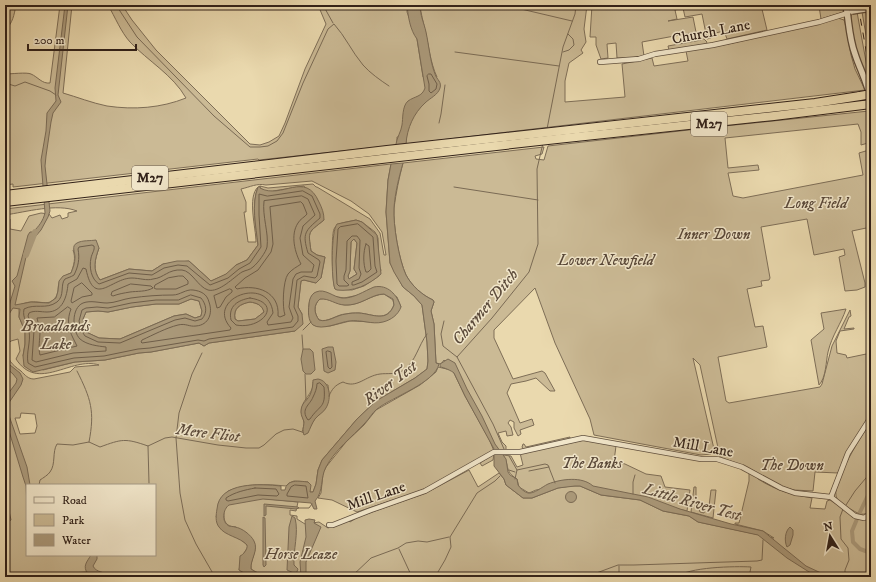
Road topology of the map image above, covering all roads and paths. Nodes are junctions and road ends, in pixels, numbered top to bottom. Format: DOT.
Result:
graph roads {
  1 [pos="846,5"];
  2 [pos="871,8"];
  3 [pos="850,12"];
  4 [pos="600,62"];
  5 [pos="871,94"];
  6 [pos="871,103"];
  7 [pos="557,135"];
  8 [pos="415,151"];
  9 [pos="262,169"];
  10 [pos="40,194"];
  11 [pos="5,195"];
  12 [pos="5,202"];
  13 [pos="871,417"];
  14 [pos="831,497"];
  15 [pos="871,514"];
  16 [pos="329,525"];
  1 -- 3 [label="street"];
  2 -- 3 [label="street, bridge"];
  3 -- 4 [label="street, Church Lane"];
  3 -- 6 [label="street"];
  5 -- 7 [label="highway, M27, bridge"];
  6 -- 7 [label="highway, M27"];
  7 -- 8 [label="highway, M27"];
  7 -- 8 [label="highway, M27"];
  8 -- 9 [label="highway, M27"];
  8 -- 9 [label="highway, M27"];
  9 -- 10 [label="highway, M27"];
  10 -- 11 [label="highway, M27"];
  10 -- 12 [label="highway, M27"];
  13 -- 14 [label="street"];
  14 -- 15 [label="street"];
  14 -- 16 [label="street, Mill Lane"];
}
